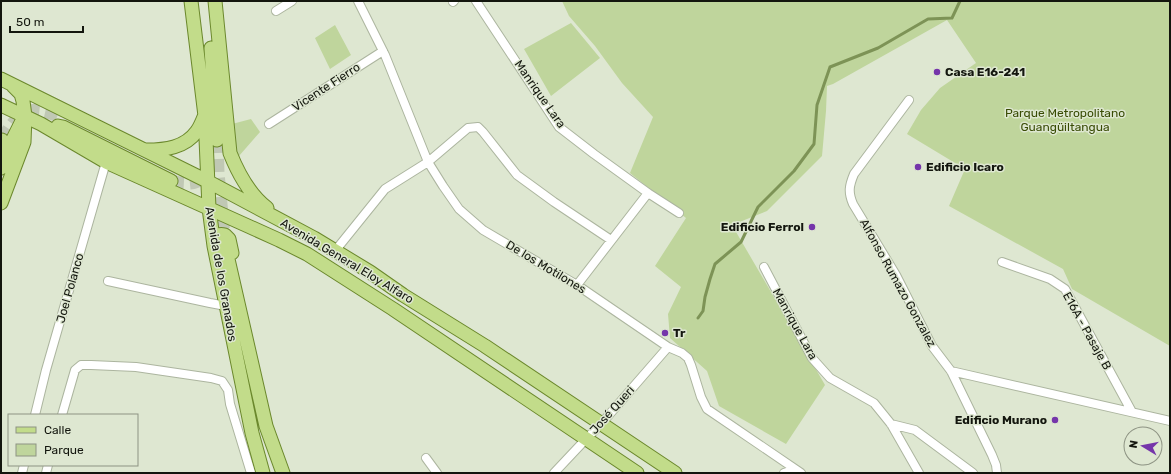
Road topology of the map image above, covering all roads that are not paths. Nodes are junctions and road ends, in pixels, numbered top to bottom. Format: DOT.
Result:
graph roads {
  1 [pos="191,1"];
  2 [pos="208,1"];
  3 [pos="215,1"];
  4 [pos="292,1"];
  5 [pos="358,1"];
  6 [pos="476,1"];
  7 [pos="276,10"];
  8 [pos="383,51"];
  9 [pos="5,80"];
  10 [pos="909,100"];
  11 [pos="1,104"];
  12 [pos="25,116"];
  13 [pos="205,116"];
  14 [pos="63,118"];
  15 [pos="41,124"];
  16 [pos="269,124"];
  17 [pos="217,140"];
  18 [pos="143,150"];
  19 [pos="106,162"];
  20 [pos="428,162"];
  21 [pos="1,168"];
  22 [pos="190,172"];
  23 [pos="171,181"];
  24 [pos="207,181"];
  25 [pos="648,194"];
  26 [pos="1,202"];
  27 [pos="209,208"];
  28 [pos="679,213"];
  29 [pos="284,222"];
  30 [pos="260,232"];
  31 [pos="611,240"];
  32 [pos="222,243"];
  33 [pos="335,251"];
  34 [pos="1002,262"];
  35 [pos="764,268"];
  36 [pos="108,281"];
  37 [pos="577,285"];
  38 [pos="226,306"];
  39 [pos="485,346"];
  40 [pos="668,347"];
  41 [pos="474,364"];
  42 [pos="951,371"];
  43 [pos="1132,412"];
  44 [pos="35,414"];
  45 [pos="62,414"];
  46 [pos="1170,421"];
  47 [pos="601,424"];
  48 [pos="891,424"];
  49 [pos="586,439"];
  50 [pos="426,458"];
  51 [pos="798,471"];
  52 [pos="251,473"];
  53 [pos="263,473"];
  54 [pos="283,473"];
  55 [pos="436,473"];
  56 [pos="554,473"];
  57 [pos="637,473"];
  58 [pos="675,473"];
  59 [pos="784,473"];
  60 [pos="919,473"];
  61 [pos="973,473"];
  62 [pos="997,473"];
  1 -- 13 [label="main road, Avenida de los Granados"];
  2 -- 17 [label="main road"];
  3 -- 29 [label="main road"];
  4 -- 7 [label="street"];
  5 -- 8 [label="street, De los Motilones"];
  6 -- 25 [label="street, Manrique Lara"];
  8 -- 16 [label="street, Vicente Fierro"];
  8 -- 20 [label="street, De los Motilones"];
  9 -- 12 [label="main road"];
  9 -- 18 [label="main road, Avenida General Eloy Alfaro"];
  10 -- 42 [label="street, Alfonso Rumazo Gonzalez"];
  11 -- 12 [label="main road, Avenida General Eloy Alfaro"];
  12 -- 15 [label="main road, Avenida General Eloy Alfaro"];
  12 -- 21 [label="main road"];
  12 -- 26 [label="main road"];
  13 -- 18 [label="main road"];
  13 -- 24 [label="main road, Avenida de los Granados"];
  14 -- 22 [label="main road"];
  15 -- 19 [label="main road, Avenida General Eloy Alfaro"];
  15 -- 23 [label="main road"];
  18 -- 22 [label="main road, Avenida General Eloy Alfaro"];
  19 -- 27 [label="main road, Avenida General Eloy Alfaro"];
  19 -- 44 [label="street, Joel Polanco"];
  20 -- 31 [label="street"];
  20 -- 33 [label="street"];
  20 -- 37 [label="street, De los Motilones"];
  22 -- 24 [label="main road, Avenida General Eloy Alfaro"];
  24 -- 27 [label="main road, Avenida de los Granados"];
  24 -- 29 [label="main road, Avenida General Eloy Alfaro"];
  25 -- 28 [label="street, Manrique Lara"];
  25 -- 31 [label="street"];
  27 -- 30 [label="main road, Avenida General Eloy Alfaro"];
  27 -- 32 [label="main road, Avenida de los Granados"];
  29 -- 33 [label="main road, Avenida General Eloy Alfaro"];
  30 -- 32 [label="main road"];
  30 -- 41 [label="main road, Avenida General Eloy Alfaro"];
  31 -- 37 [label="street"];
  32 -- 38 [label="main road, Avenida de los Granados"];
  32 -- 54 [label="main road"];
  33 -- 39 [label="main road, Avenida General Eloy Alfaro"];
  34 -- 43 [label="street, E16A - Pasaje B"];
  35 -- 48 [label="street, Manrique Lara"];
  36 -- 38 [label="street"];
  37 -- 40 [label="street, De los Motilones"];
  38 -- 53 [label="main road, Avenida de los Granados"];
  39 -- 41 [label="main road"];
  39 -- 47 [label="main road, Avenida General Eloy Alfaro"];
  40 -- 47 [label="street, José Queri"];
  40 -- 51 [label="street, De los Motilones"];
  41 -- 49 [label="main road, Avenida General Eloy Alfaro"];
  42 -- 43 [label="street"];
  42 -- 62 [label="street, Alfonso Rumazo Gonzalez"];
  43 -- 46 [label="street"];
  45 -- 52 [label="street"];
  47 -- 49 [label="street, José Queri"];
  47 -- 58 [label="main road, Avenida General Eloy Alfaro"];
  48 -- 60 [label="street, Manrique Lara"];
  48 -- 61 [label="street"];
  49 -- 56 [label="street, José Queri"];
  49 -- 57 [label="main road, Avenida General Eloy Alfaro"];
  50 -- 55 [label="street"];
  51 -- 59 [label="street"];
}
